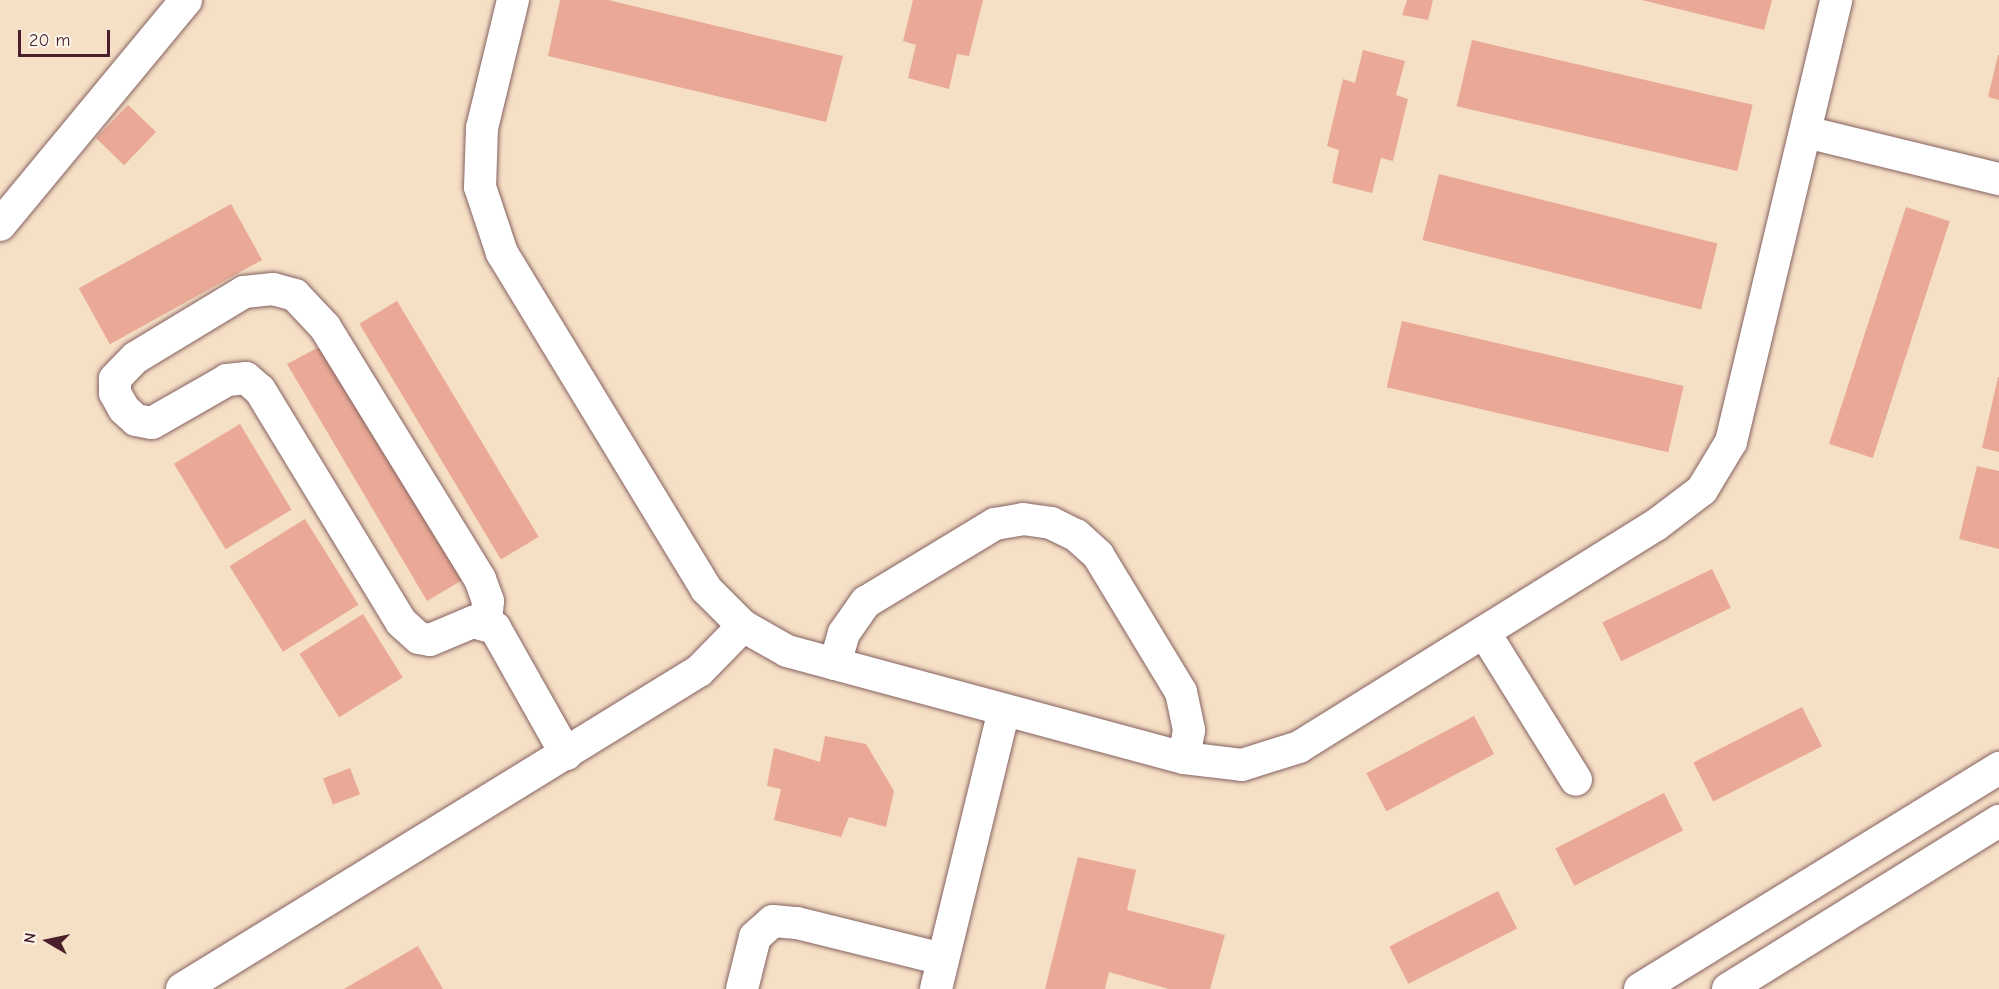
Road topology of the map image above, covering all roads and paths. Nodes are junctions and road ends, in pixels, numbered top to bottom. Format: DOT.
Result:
graph roads {
  1 [pos="186,0"];
  2 [pos="513,0"];
  3 [pos="1836,0"];
  4 [pos="1806,132"];
  5 [pos="1999,178"];
  6 [pos="0,225"];
  7 [pos="486,623"];
  8 [pos="743,626"];
  9 [pos="1484,632"];
  10 [pos="835,664"];
  11 [pos="1004,710"];
  12 [pos="566,754"];
  13 [pos="1184,758"];
  14 [pos="1999,768"];
  15 [pos="1576,780"];
  16 [pos="1999,821"];
  17 [pos="943,959"];
  18 [pos="182,989"];
  19 [pos="742,989"];
  20 [pos="936,989"];
  21 [pos="1640,989"];
  22 [pos="1728,989"];
  1 -- 6 [label="street"];
  2 -- 8 [label="street"];
  3 -- 4 [label="street"];
  4 -- 5 [label="street"];
  4 -- 9 [label="street"];
  7 -- 7 [label="street"];
  7 -- 12 [label="street"];
  8 -- 10 [label="street"];
  8 -- 12 [label="street"];
  9 -- 13 [label="street"];
  9 -- 15 [label="street"];
  10 -- 11 [label="street"];
  10 -- 13 [label="street"];
  11 -- 13 [label="street"];
  11 -- 17 [label="street"];
  12 -- 18 [label="street"];
  14 -- 21 [label="street"];
  16 -- 22 [label="street"];
  17 -- 19 [label="street"];
  17 -- 20 [label="street"];
}
